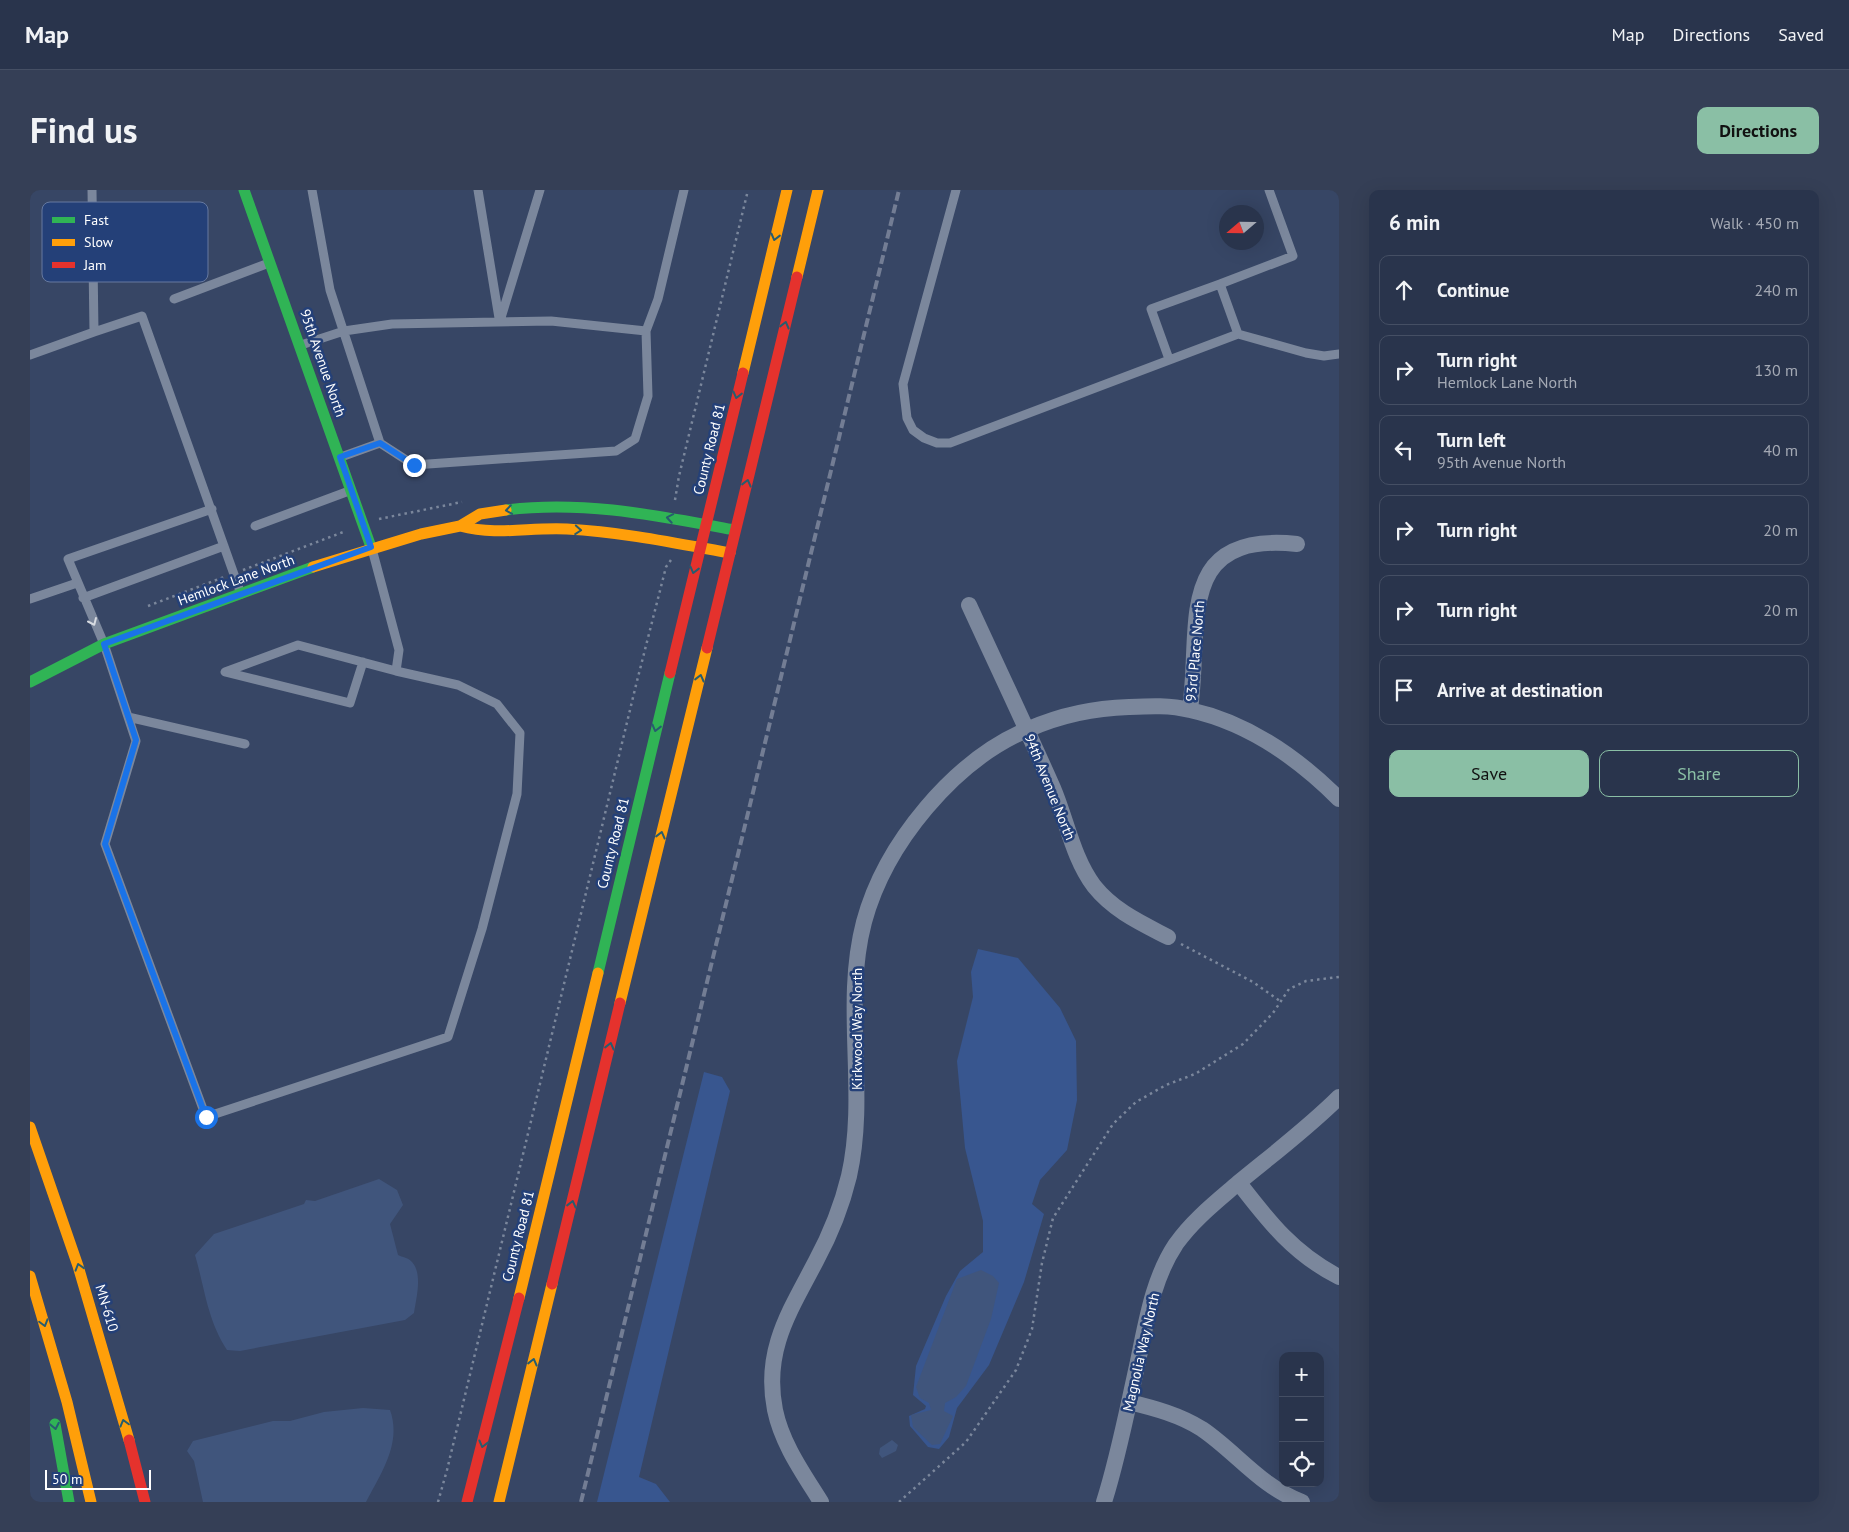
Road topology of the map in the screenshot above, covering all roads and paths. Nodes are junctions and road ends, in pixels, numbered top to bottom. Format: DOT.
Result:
graph roads {
  1 [pos="244,190"];
  2 [pos="312,190"];
  3 [pos="478,190"];
  4 [pos="540,190"];
  5 [pos="684,190"];
  6 [pos="748,190"];
  7 [pos="787,190"];
  8 [pos="818,190"];
  9 [pos="956,190"];
  10 [pos="1269,190"];
  11 [pos="271,263"];
  12 [pos="93,282"];
  13 [pos="1220,284"];
  14 [pos="174,299"];
  15 [pos="500,321"];
  16 [pos="344,331"];
  17 [pos="646,331"];
  18 [pos="94,332"];
  19 [pos="1238,334"];
  20 [pos="301,345"];
  21 [pos="30,354"];
  22 [pos="1339,354"];
  23 [pos="1169,359"];
  24 [pos="380,443"];
  25 [pos="340,457"];
  26 [pos="352,490"];
  27 [pos="212,509"];
  28 [pos="675,518"];
  29 [pos="706,525"];
  30 [pos="255,526"];
  31 [pos="460,526"];
  32 [pos="735,530"];
  33 [pos="673,541"];
  34 [pos="1297,544"];
  35 [pos="224,546"];
  36 [pos="700,546"];
  37 [pos="371,547"];
  38 [pos="730,553"];
  39 [pos="78,583"];
  40 [pos="241,594"];
  41 [pos="83,598"];
  42 [pos="30,599"];
  43 [pos="969,605"];
  44 [pos="104,644"];
  45 [pos="362,662"];
  46 [pos="396,671"];
  47 [pos="30,682"];
  48 [pos="1190,709"];
  49 [pos="128,717"];
  50 [pos="1027,729"];
  51 [pos="245,744"];
  52 [pos="1339,799"];
  53 [pos="1168,937"];
  54 [pos="1339,977"];
  55 [pos="1280,1001"];
  56 [pos="1339,1097"];
  57 [pos="30,1127"];
  58 [pos="1239,1183"];
  59 [pos="30,1276"];
  60 [pos="1339,1277"];
  61 [pos="30,1310"];
  62 [pos="37,1343"];
  63 [pos="1129,1402"];
  64 [pos="53,1417"];
  65 [pos="137,1470"];
  66 [pos="69,1502"];
  67 [pos="92,1502"];
  68 [pos="145,1502"];
  69 [pos="150,1502"];
  70 [pos="438,1502"];
  71 [pos="467,1502"];
  72 [pos="499,1502"];
  73 [pos="821,1502"];
  74 [pos="899,1502"];
  75 [pos="1104,1502"];
  76 [pos="1302,1502"];
  1 -- 11 [label="main road, 95th Avenue North"];
  2 -- 16 [label="lane"];
  3 -- 15 [label="lane"];
  4 -- 15 [label="lane"];
  5 -- 17 [label="lane"];
  6 -- 28 [label="path"];
  7 -- 29 [label="main road, County Road 81, one-way"];
  32 -- 8 [label="main road, one-way"];
  9 -- 23 [label="lane"];
  10 -- 13 [label="lane"];
  11 -- 14 [label="lane"];
  11 -- 20 [label="main road, 95th Avenue North"];
  12 -- 18 [label="lane"];
  13 -- 19 [label="lane"];
  13 -- 23 [label="lane"];
  15 -- 16 [label="lane"];
  15 -- 17 [label="lane"];
  16 -- 20 [label="lane"];
  16 -- 24 [label="lane"];
  17 -- 24 [label="lane"];
  18 -- 21 [label="lane"];
  18 -- 27 [label="lane"];
  19 -- 22 [label="lane"];
  19 -- 23 [label="lane"];
  20 -- 25 [label="main road, 95th Avenue North"];
  24 -- 25 [label="lane"];
  25 -- 26 [label="main road, 95th Avenue North"];
  26 -- 30 [label="lane"];
  26 -- 37 [label="main road, 95th Avenue North"];
  27 -- 35 [label="lane"];
  27 -- 39 [label="lane"];
  28 -- 29 [label="main road, Hemlock Lane North"];
  28 -- 31 [label="main road, Hemlock Lane North, one-way"];
  29 -- 32 [label="main road, Hemlock Lane North"];
  29 -- 36 [label="main road, County Road 81"];
  31 -- 33 [label="main road, Hemlock Lane North, one-way"];
  31 -- 37 [label="main road, Hemlock Lane North"];
  32 -- 38 [label="main road"];
  33 -- 36 [label="main road, Hemlock Lane North"];
  33 -- 70 [label="path"];
  34 -- 48 [label="street, 93rd Place North"];
  35 -- 40 [label="lane"];
  35 -- 41 [label="lane"];
  36 -- 38 [label="main road, Hemlock Lane North"];
  36 -- 71 [label="main road, County Road 81, one-way"];
  37 -- 40 [label="main road, Hemlock Lane North"];
  37 -- 46 [label="lane"];
  72 -- 38 [label="main road, one-way"];
  39 -- 41 [label="lane"];
  39 -- 42 [label="lane"];
  40 -- 44 [label="main road, Hemlock Lane North"];
  41 -- 44 [label="lane, one-way"];
  43 -- 50 [label="street, 94th Avenue North"];
  44 -- 47 [label="main road, Hemlock Lane North"];
  44 -- 49 [label="lane"];
  45 -- 45 [label="lane"];
  45 -- 46 [label="lane"];
  46 -- 49 [label="lane"];
  48 -- 50 [label="street, Kirkwood Way North"];
  48 -- 52 [label="street, Kirkwood Way North"];
  49 -- 51 [label="lane"];
  50 -- 53 [label="street, 94th Avenue North"];
  50 -- 73 [label="street, Kirkwood Way North"];
  53 -- 55 [label="path"];
  54 -- 55 [label="path"];
  55 -- 74 [label="path"];
  56 -- 58 [label="street, Magnolia Way North"];
  65 -- 57 [label="main road, MN-610, one-way"];
  58 -- 60 [label="street"];
  58 -- 63 [label="street, Magnolia Way North"];
  59 -- 67 [label="main road, one-way"];
  61 -- 62 [label="main road"];
  63 -- 75 [label="street, Magnolia Way North"];
  63 -- 76 [label="street"];
  64 -- 66 [label="main road, one-way"];
  65 -- 68 [label="main road, MN-610"];
  65 -- 69 [label="main road"];
}
